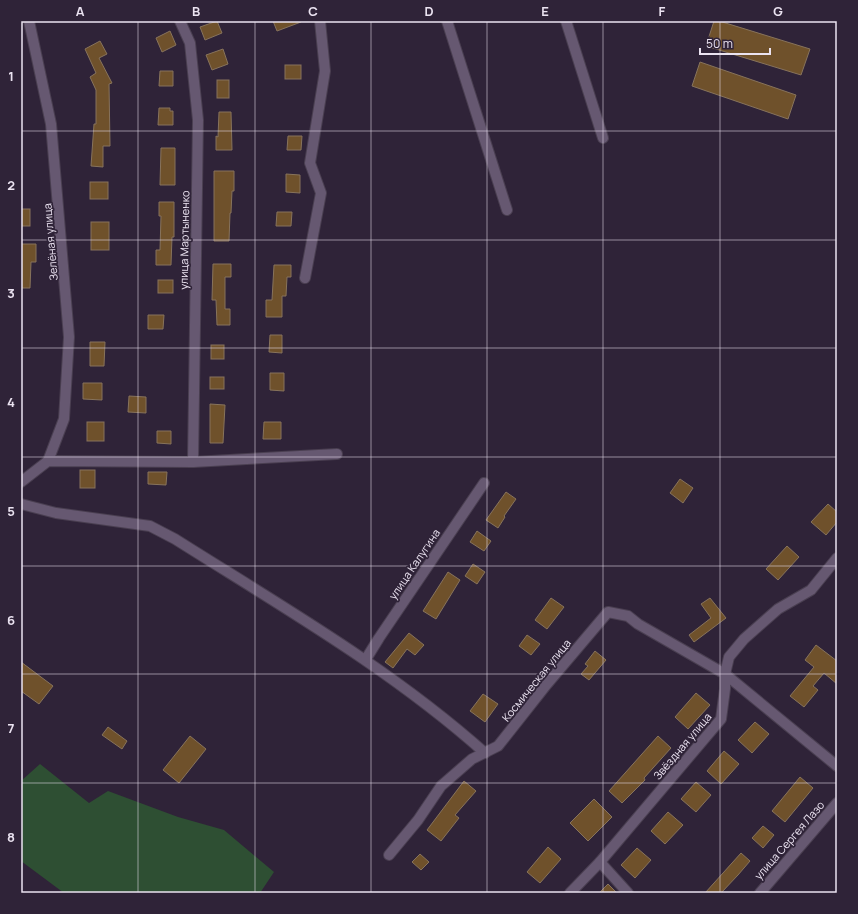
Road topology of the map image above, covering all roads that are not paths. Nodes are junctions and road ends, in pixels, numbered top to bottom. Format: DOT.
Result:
graph roads {
  1 [pos="29,21"];
  2 [pos="180,21"];
  3 [pos="320,21"];
  4 [pos="447,21"];
  5 [pos="566,21"];
  6 [pos="603,138"];
  7 [pos="507,210"];
  8 [pos="305,278"];
  9 [pos="337,454"];
  10 [pos="48,461"];
  11 [pos="193,462"];
  12 [pos="21,482"];
  13 [pos="484,484"];
  14 [pos="21,504"];
  15 [pos="837,558"];
  16 [pos="366,659"];
  17 [pos="724,674"];
  18 [pos="485,753"];
  19 [pos="837,766"];
  20 [pos="837,803"];
  21 [pos="389,855"];
  22 [pos="600,862"];
  23 [pos="570,893"];
  24 [pos="628,893"];
  25 [pos="760,893"];
  1 -- 10 [label="street, Зелёная улица"];
  2 -- 11 [label="street, улица Мартыненко"];
  3 -- 8 [label="street"];
  4 -- 7 [label="street"];
  5 -- 6 [label="street"];
  9 -- 11 [label="street"];
  10 -- 11 [label="street"];
  10 -- 12 [label="street"];
  13 -- 16 [label="street, улица Калугина"];
  14 -- 16 [label="street"];
  15 -- 17 [label="street, Звёздная улица"];
  16 -- 18 [label="street"];
  17 -- 18 [label="street, Космическая улица"];
  17 -- 19 [label="street"];
  17 -- 22 [label="street, Звёздная улица"];
  18 -- 21 [label="street, Космическая улица"];
  20 -- 25 [label="street, улица Сергея Лазо"];
  22 -- 23 [label="street, Звёздная улица"];
  22 -- 24 [label="street"];
}
